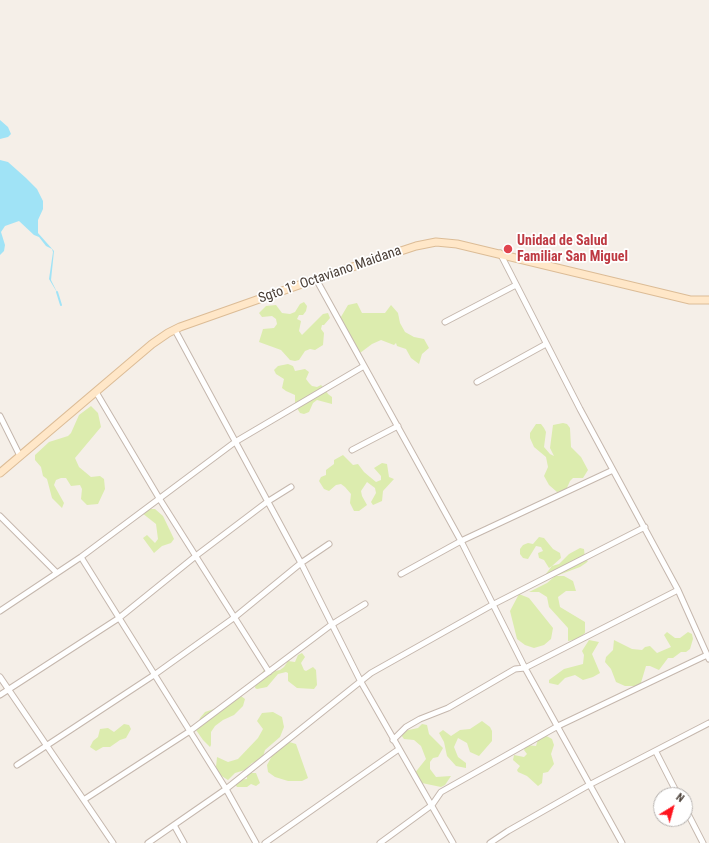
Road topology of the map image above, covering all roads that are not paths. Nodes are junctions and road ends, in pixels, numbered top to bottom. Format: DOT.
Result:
graph roads {
  1 [pos="499,253"];
  2 [pos="316,279"];
  3 [pos="516,285"];
  4 [pos="709,300"];
  5 [pos="445,322"];
  6 [pos="175,330"];
  7 [pos="546,344"];
  8 [pos="364,366"];
  9 [pos="477,382"];
  10 [pos="96,392"];
  11 [pos="0,416"];
  12 [pos="398,426"];
  13 [pos="235,442"];
  14 [pos="352,450"];
  15 [pos="20,456"];
  16 [pos="613,470"];
  17 [pos="0,473"];
  18 [pos="291,487"];
  19 [pos="159,498"];
  20 [pos="267,502"];
  21 [pos="0,516"];
  22 [pos="645,527"];
  23 [pos="461,542"];
  24 [pos="329,544"];
  25 [pos="197,555"];
  26 [pos="80,557"];
  27 [pos="301,563"];
  28 [pos="57,573"];
  29 [pos="401,574"];
  30 [pos="678,590"];
  31 [pos="365,604"];
  32 [pos="492,604"];
  33 [pos="0,611"];
  34 [pos="235,616"];
  35 [pos="118,618"];
  36 [pos="332,625"];
  37 [pos="708,657"];
  38 [pos="525,668"];
  39 [pos="269,672"];
  40 [pos="154,675"];
  41 [pos="0,677"];
  42 [pos="361,682"];
  43 [pos="9,690"];
  44 [pos="0,695"];
  45 [pos="709,723"];
  46 [pos="558,726"];
  47 [pos="190,731"];
  48 [pos="393,740"];
  49 [pos="46,746"];
  50 [pos="399,749"];
  51 [pos="656,752"];
  52 [pos="17,765"];
  53 [pos="589,785"];
  54 [pos="674,787"];
  55 [pos="226,788"];
  56 [pos="85,799"];
  57 [pos="432,805"];
  58 [pos="693,824"];
  59 [pos="174,825"];
  60 [pos="113,843"];
  61 [pos="148,843"];
  62 [pos="184,843"];
  63 [pos="256,843"];
  64 [pos="265,843"];
  65 [pos="380,843"];
  66 [pos="453,843"];
  67 [pos="490,843"];
  68 [pos="622,843"];
  69 [pos="703,843"];
  1 -- 2 [label="main road, Sgto 1° Octaviano Maidana"];
  1 -- 3 [label="street"];
  1 -- 4 [label="main road, Sgto 1° Octaviano Maidana"];
  2 -- 6 [label="main road, Sgto 1° Octaviano Maidana"];
  2 -- 8 [label="street"];
  3 -- 5 [label="street"];
  3 -- 7 [label="street"];
  6 -- 10 [label="main road, Sgto 1° Octaviano Maidana"];
  6 -- 13 [label="street"];
  7 -- 9 [label="street"];
  7 -- 16 [label="street"];
  8 -- 12 [label="street"];
  8 -- 13 [label="street"];
  10 -- 15 [label="main road, Sgto 1° Octaviano Maidana"];
  10 -- 19 [label="street"];
  11 -- 15 [label="street"];
  12 -- 14 [label="street"];
  12 -- 23 [label="street"];
  13 -- 19 [label="street"];
  13 -- 20 [label="street"];
  15 -- 17 [label="main road, Sgto 1° Octaviano Maidana"];
  16 -- 22 [label="street"];
  16 -- 23 [label="street"];
  18 -- 20 [label="street"];
  19 -- 25 [label="street"];
  19 -- 26 [label="street"];
  20 -- 25 [label="street"];
  20 -- 27 [label="street"];
  21 -- 28 [label="street"];
  22 -- 30 [label="street"];
  22 -- 32 [label="street"];
  23 -- 29 [label="street"];
  23 -- 32 [label="street"];
  24 -- 27 [label="street"];
  25 -- 34 [label="street"];
  25 -- 35 [label="street"];
  26 -- 28 [label="street"];
  26 -- 35 [label="street"];
  27 -- 34 [label="street"];
  27 -- 36 [label="street"];
  28 -- 33 [label="street"];
  30 -- 37 [label="street"];
  30 -- 38 [label="street"];
  31 -- 36 [label="street"];
  32 -- 38 [label="street"];
  32 -- 42 [label="street"];
  34 -- 39 [label="street"];
  34 -- 40 [label="street"];
  35 -- 40 [label="street"];
  35 -- 43 [label="street"];
  36 -- 39 [label="street"];
  36 -- 42 [label="street"];
  37 -- 46 [label="street"];
  38 -- 46 [label="street"];
  38 -- 48 [label="street"];
  39 -- 47 [label="street"];
  40 -- 47 [label="street"];
  40 -- 49 [label="street"];
  41 -- 43 [label="street"];
  42 -- 48 [label="street"];
  42 -- 55 [label="street"];
  43 -- 44 [label="street"];
  43 -- 49 [label="street"];
  45 -- 51 [label="street"];
  46 -- 53 [label="street"];
  46 -- 57 [label="street"];
  47 -- 55 [label="street"];
  47 -- 56 [label="street"];
  48 -- 50 [label="street"];
  49 -- 52 [label="street"];
  49 -- 56 [label="street"];
  50 -- 57 [label="street"];
  50 -- 64 [label="street"];
  51 -- 53 [label="street"];
  51 -- 54 [label="street"];
  53 -- 67 [label="street"];
  53 -- 68 [label="street"];
  55 -- 59 [label="street"];
  55 -- 63 [label="street"];
  56 -- 60 [label="street"];
  57 -- 65 [label="street"];
  57 -- 66 [label="street"];
  58 -- 69 [label="street"];
  59 -- 61 [label="street"];
  59 -- 62 [label="street"];
}
